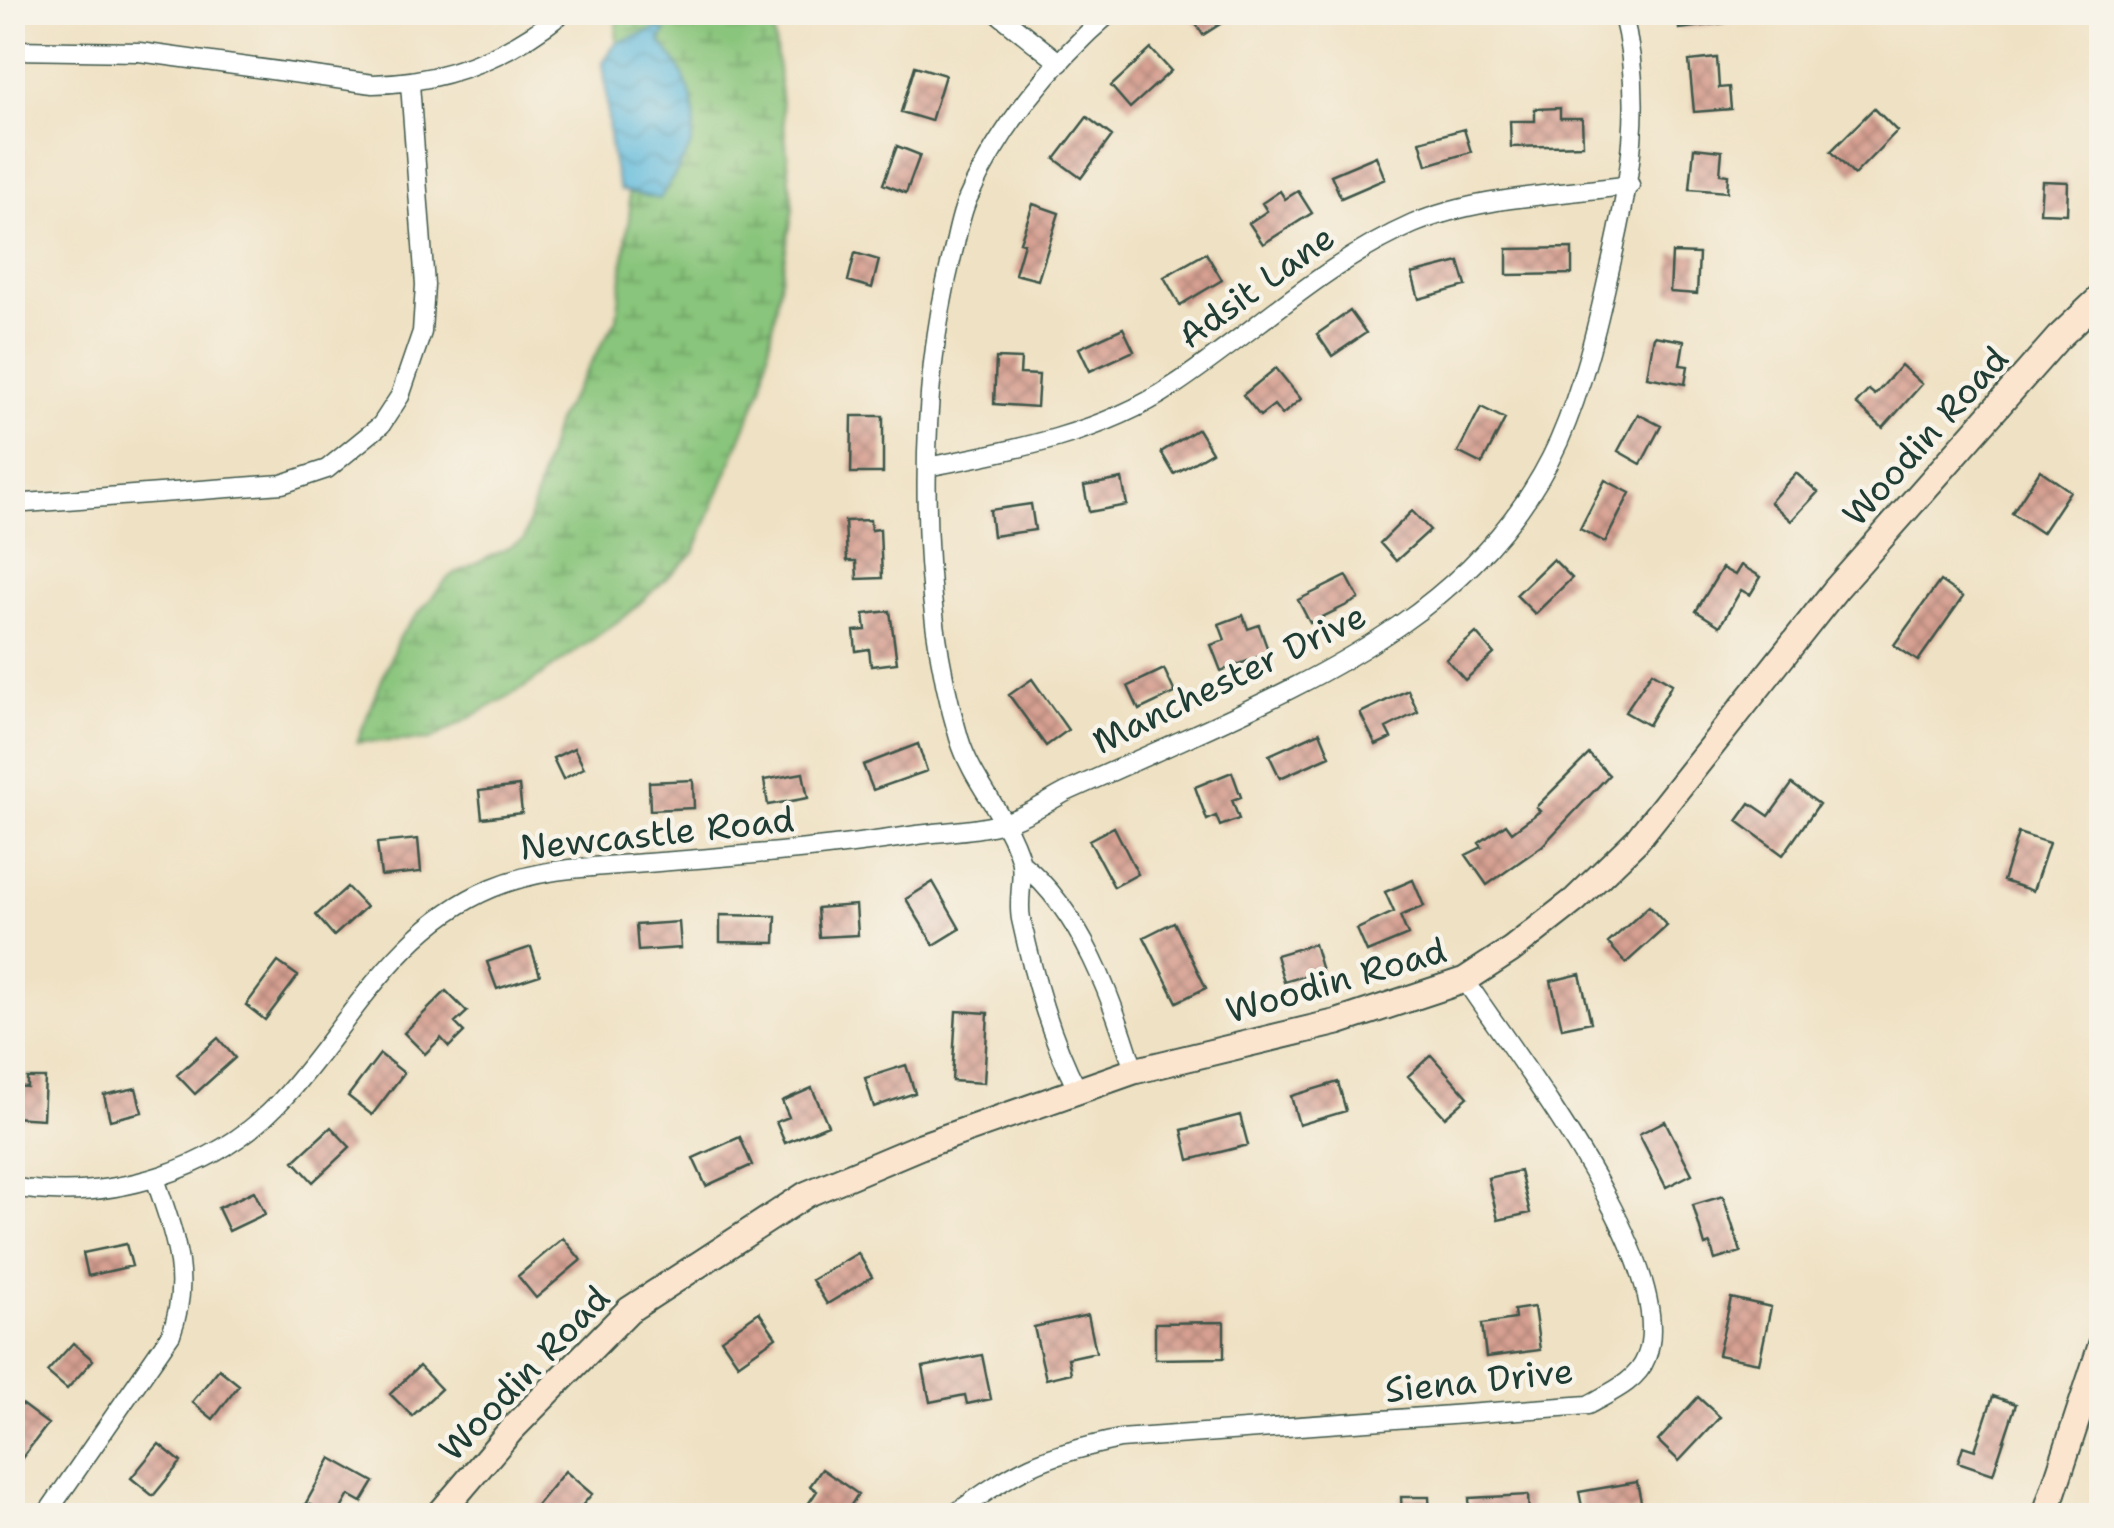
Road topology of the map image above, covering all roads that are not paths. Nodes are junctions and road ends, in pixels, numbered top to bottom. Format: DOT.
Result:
graph roads {
  1 [pos="564,12"];
  2 [pos="996,12"];
  3 [pos="1111,12"];
  4 [pos="1622,12"];
  5 [pos="12,50"];
  6 [pos="1060,62"];
  7 [pos="410,84"];
  8 [pos="1630,185"];
  9 [pos="2102,296"];
  10 [pos="928,467"];
  11 [pos="12,504"];
  12 [pos="1006,822"];
  13 [pos="1022,864"];
  14 [pos="1465,980"];
  15 [pos="1134,1071"];
  16 [pos="1078,1091"];
  17 [pos="156,1181"];
  18 [pos="12,1187"];
  19 [pos="2102,1343"];
  20 [pos="45,1516"];
  21 [pos="438,1516"];
  22 [pos="952,1516"];
  23 [pos="2045,1516"];
  1 -- 7 [label="street"];
  2 -- 6 [label="street"];
  3 -- 6 [label="street"];
  4 -- 8 [label="street, Manchester Drive"];
  5 -- 7 [label="street"];
  6 -- 10 [label="street"];
  7 -- 11 [label="street"];
  8 -- 10 [label="street, Adsit Lane"];
  8 -- 12 [label="street, Manchester Drive"];
  9 -- 14 [label="street, Woodin Road"];
  10 -- 12 [label="street"];
  12 -- 13 [label="street"];
  12 -- 17 [label="street, Newcastle Road"];
  13 -- 15 [label="street"];
  13 -- 16 [label="street"];
  14 -- 15 [label="street, Woodin Road"];
  14 -- 22 [label="street, Siena Drive"];
  15 -- 16 [label="street, Woodin Road"];
  16 -- 21 [label="street, Woodin Road"];
  17 -- 18 [label="street, Newcastle Road"];
  17 -- 20 [label="street"];
  19 -- 23 [label="street"];
}
